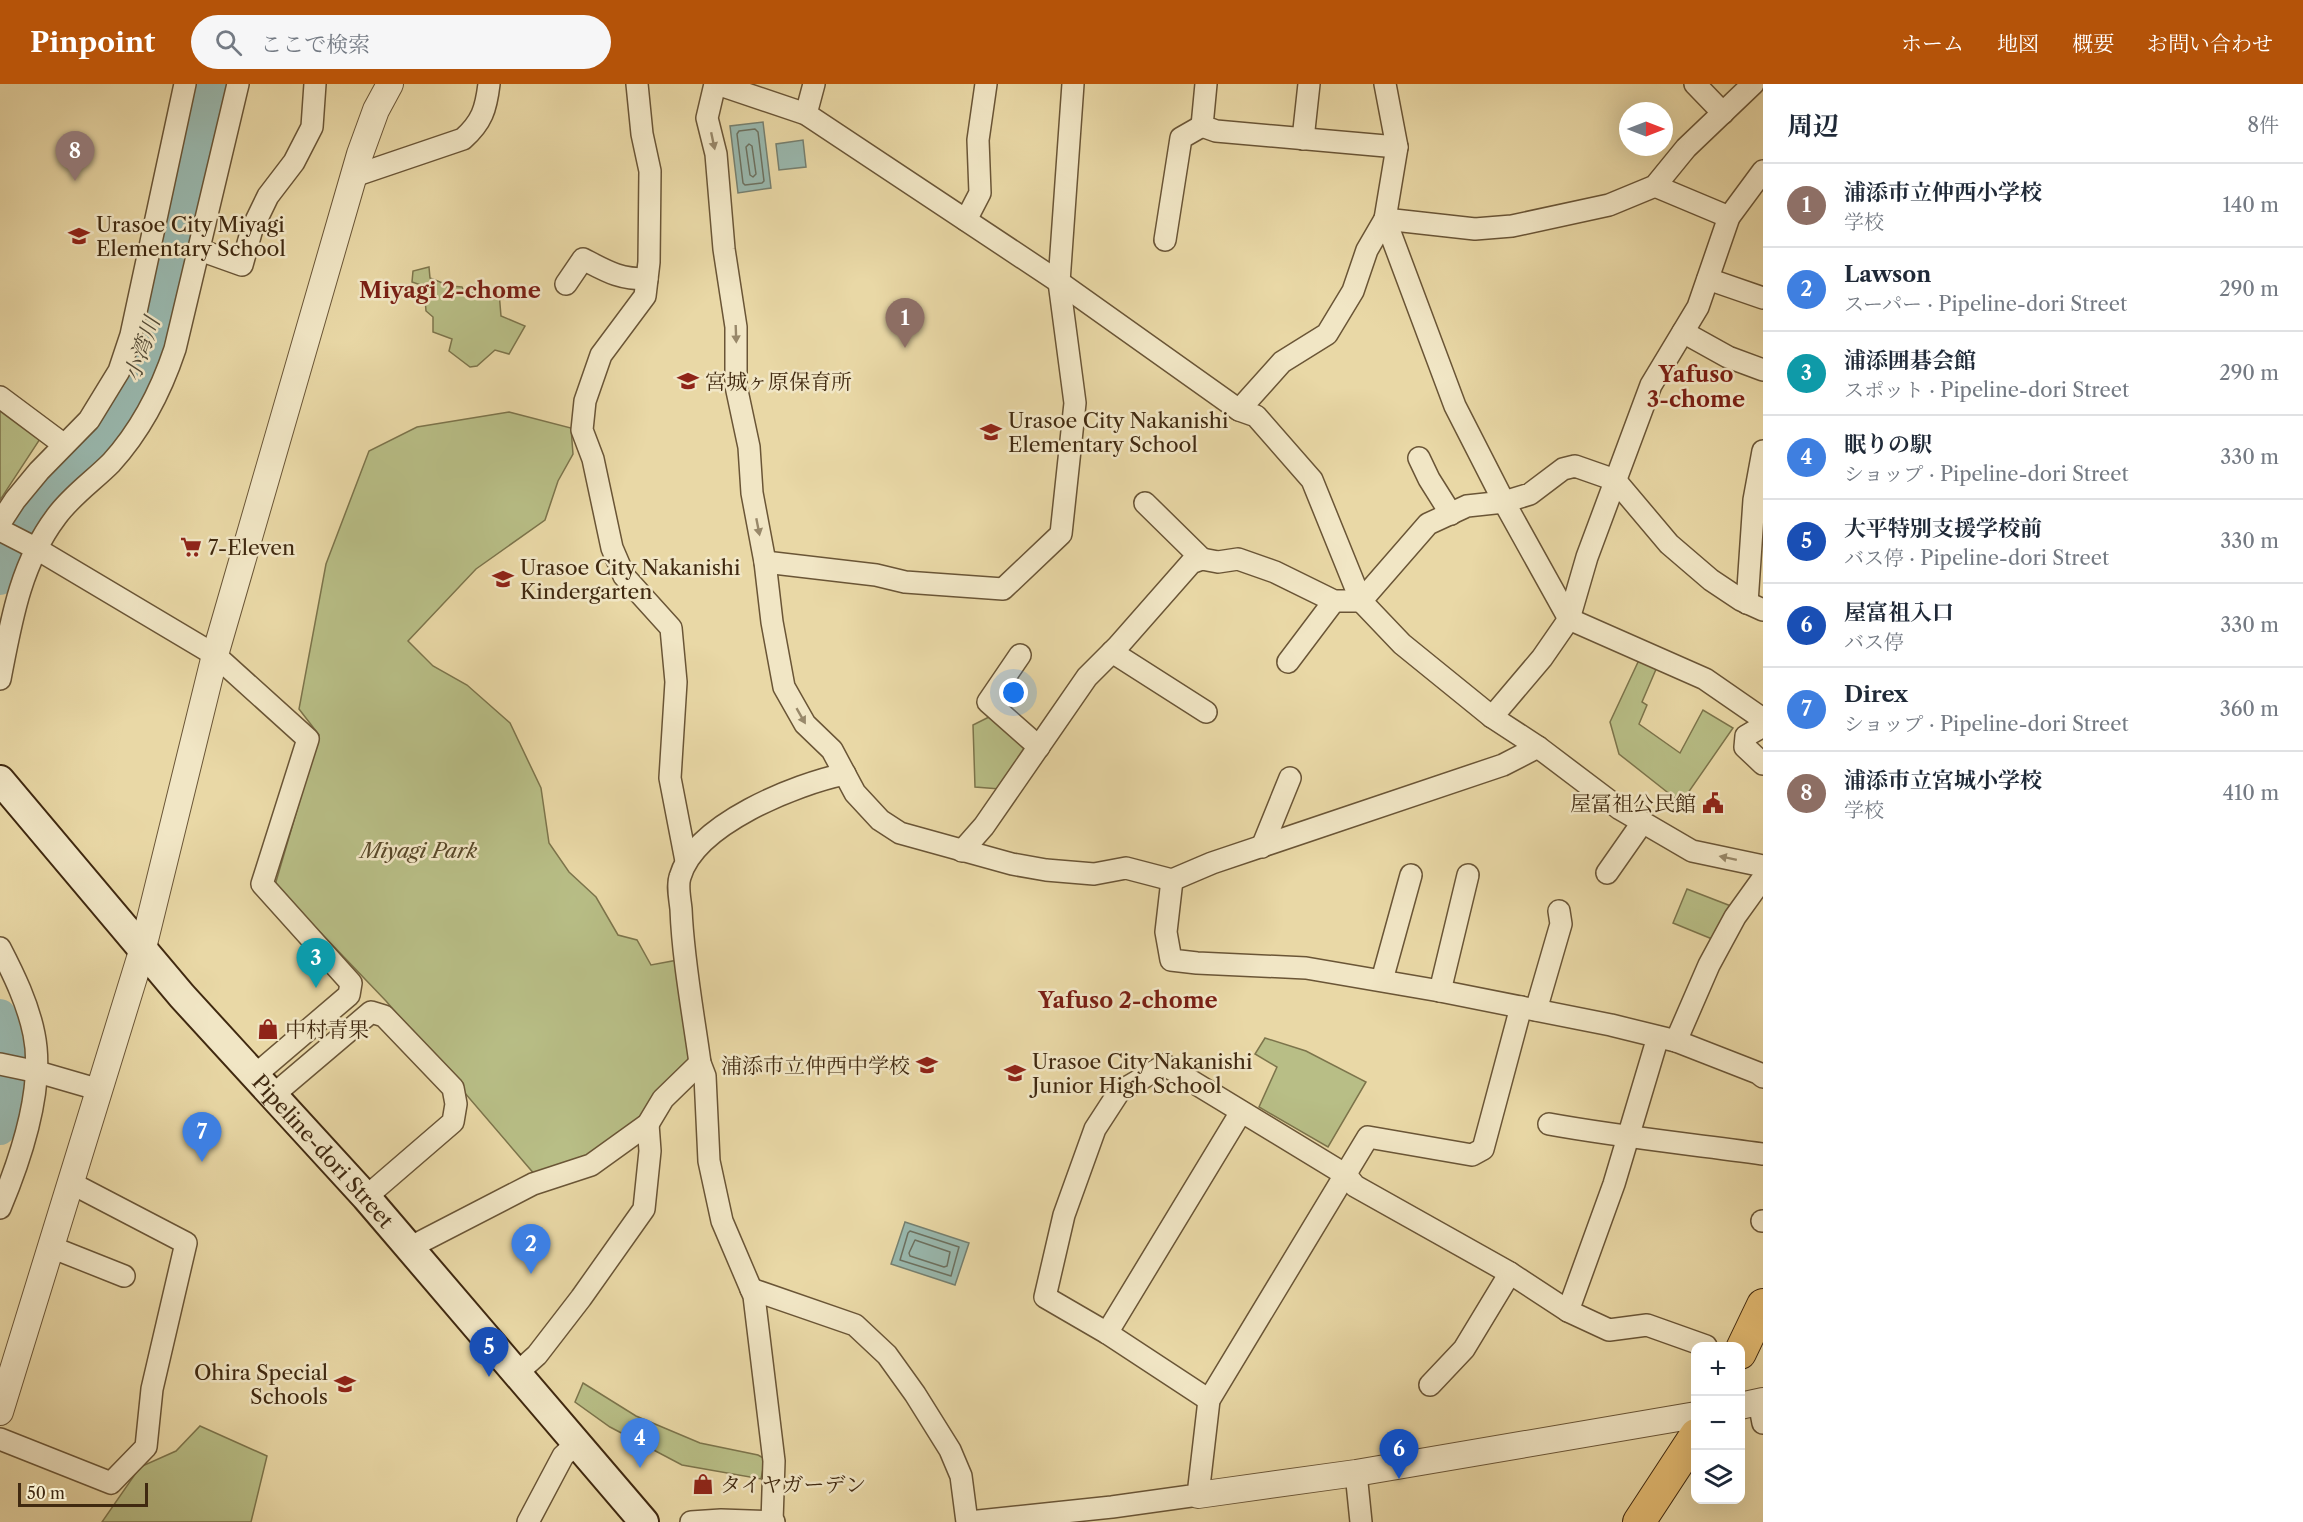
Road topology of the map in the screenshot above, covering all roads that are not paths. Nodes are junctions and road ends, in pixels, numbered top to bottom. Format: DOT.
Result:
graph roads {
  1 [pos="185,84"];
  2 [pos="238,84"];
  3 [pos="315,84"];
  4 [pos="390,84"];
  5 [pos="489,84"];
  6 [pos="638,84"];
  7 [pos="716,84"];
  8 [pos="814,84"];
  9 [pos="986,84"];
  10 [pos="1073,84"];
  11 [pos="1206,84"];
  12 [pos="1309,84"];
  13 [pos="1385,84"];
  14 [pos="1695,84"];
  15 [pos="1753,84"];
  16 [pos="1723,113"];
  17 [pos="806,114"];
  18 [pos="1202,126"];
  19 [pos="1303,139"];
  20 [pos="1397,147"];
  21 [pos="1763,171"];
  22 [pos="354,176"];
  23 [pos="1655,186"];
  24 [pos="1729,217"];
  25 [pos="1384,219"];
  26 [pos="966,220"];
  27 [pos="1165,240"];
  28 [pos="200,250"];
  29 [pos="647,279"];
  30 [pos="1708,279"];
  31 [pos="1059,282"];
  32 [pos="566,284"];
  33 [pos="1763,298"];
  34 [pos="1683,332"];
  35 [pos="1763,370"];
  36 [pos="0,397"];
  37 [pos="1239,410"];
  38 [pos="63,444"];
  39 [pos="1763,451"];
  40 [pos="1419,458"];
  41 [pos="1615,480"];
  42 [pos="1504,502"];
  43 [pos="1145,503"];
  44 [pos="1450,514"];
  45 [pos="0,523"];
  46 [pos="0,530"];
  47 [pos="37,549"];
  48 [pos="1202,559"];
  49 [pos="765,562"];
  50 [pos="1334,601"];
  51 [pos="1361,601"];
  52 [pos="1755,606"];
  53 [pos="1569,619"];
  54 [pos="1112,652"];
  55 [pos="215,655"];
  56 [pos="1020,655"];
  57 [pos="1288,662"];
  58 [pos="0,679"];
  59 [pos="1206,712"];
  60 [pos="1492,717"];
  61 [pos="1763,719"];
  62 [pos="1763,726"];
  63 [pos="1039,747"];
  64 [pos="1538,747"];
  65 [pos="1763,764"];
  66 [pos="845,774"];
  67 [pos="1290,778"];
  68 [pos="0,780"];
  69 [pos="1642,823"];
  70 [pos="1262,847"];
  71 [pos="962,851"];
  72 [pos="686,861"];
  73 [pos="1763,866"];
  74 [pos="1607,873"];
  75 [pos="1411,875"];
  76 [pos="1468,875"];
  77 [pos="1763,878"];
  78 [pos="1172,880"];
  79 [pos="1559,911"];
  80 [pos="0,948"];
  81 [pos="144,948"];
  82 [pos="1382,980"];
  83 [pos="1440,991"];
  84 [pos="1528,1008"];
  85 [pos="1667,1039"];
  86 [pos="700,1063"];
  87 [pos="0,1064"];
  88 [pos="38,1072"];
  89 [pos="1763,1077"];
  90 [pos="263,1086"];
  91 [pos="100,1090"];
  92 [pos="1241,1112"];
  93 [pos="648,1124"];
  94 [pos="1549,1124"];
  95 [pos="1628,1135"];
  96 [pos="1763,1154"];
  97 [pos="1346,1175"];
  98 [pos="71,1184"];
  99 [pos="366,1197"];
  100 [pos="0,1208"];
  101 [pos="51,1247"];
  102 [pos="409,1248"];
  103 [pos="1510,1273"];
  104 [pos="124,1276"];
  105 [pos="751,1289"];
  106 [pos="1763,1305"];
  107 [pos="1568,1311"];
  108 [pos="1107,1333"];
  109 [pos="1693,1342"];
  110 [pos="1745,1343"];
  111 [pos="516,1373"];
  112 [pos="1430,1385"];
  113 [pos="1209,1400"];
  114 [pos="0,1412"];
  115 [pos="1691,1415"];
  116 [pos="0,1439"];
  117 [pos="1691,1442"];
  118 [pos="577,1443"];
  119 [pos="1356,1473"];
  120 [pos="1198,1495"];
  121 [pos="1643,1521"];
  122 [pos="528,1522"];
  123 [pos="644,1522"];
  124 [pos="691,1522"];
  125 [pos="773,1522"];
  126 [pos="968,1522"];
  127 [pos="1361,1522"];
  1 -- 38 [label="street"];
  2 -- 28 [label="street"];
  3 -- 28 [label="street"];
  4 -- 22 [label="street"];
  5 -- 22 [label="street"];
  6 -- 29 [label="street"];
  7 -- 17 [label="street"];
  7 -- 49 [label="street, one-way"];
  8 -- 17 [label="street"];
  9 -- 26 [label="street"];
  10 -- 31 [label="street"];
  11 -- 18 [label="street"];
  12 -- 19 [label="street"];
  13 -- 20 [label="street"];
  14 -- 16 [label="street"];
  15 -- 16 [label="street"];
  16 -- 23 [label="street"];
  17 -- 26 [label="street"];
  18 -- 19 [label="street"];
  18 -- 27 [label="street"];
  19 -- 20 [label="street"];
  20 -- 25 [label="street"];
  21 -- 24 [label="street"];
  22 -- 55 [label="street"];
  23 -- 24 [label="street"];
  23 -- 25 [label="street"];
  24 -- 30 [label="street"];
  25 -- 37 [label="street"];
  25 -- 42 [label="street"];
  26 -- 31 [label="street"];
  28 -- 47 [label="street"];
  29 -- 32 [label="street"];
  29 -- 72 [label="street"];
  30 -- 33 [label="street"];
  30 -- 34 [label="street"];
  31 -- 37 [label="street"];
  31 -- 49 [label="street"];
  34 -- 35 [label="street"];
  34 -- 41 [label="street"];
  36 -- 38 [label="street"];
  37 -- 51 [label="street"];
  38 -- 45 [label="street"];
  39 -- 52 [label="street"];
  40 -- 44 [label="street"];
  41 -- 42 [label="street"];
  41 -- 52 [label="street"];
  41 -- 53 [label="street"];
  42 -- 44 [label="street"];
  42 -- 53 [label="street"];
  43 -- 48 [label="street"];
  44 -- 51 [label="street"];
  46 -- 47 [label="street"];
  47 -- 55 [label="street"];
  47 -- 58 [label="street"];
  48 -- 50 [label="street"];
  48 -- 54 [label="street"];
  49 -- 66 [label="street, one-way"];
  50 -- 51 [label="street"];
  50 -- 57 [label="street"];
  51 -- 60 [label="street"];
  53 -- 60 [label="street"];
  53 -- 61 [label="street"];
  54 -- 59 [label="street"];
  54 -- 63 [label="street"];
  55 -- 81 [label="street"];
  55 -- 90 [label="street"];
  56 -- 63 [label="street"];
  60 -- 64 [label="street"];
  62 -- 65 [label="street"];
  63 -- 71 [label="street"];
  64 -- 69 [label="street"];
  64 -- 70 [label="street"];
  66 -- 71 [label="street"];
  66 -- 72 [label="street"];
  67 -- 70 [label="street"];
  68 -- 81 [label="main road, Pipeline-dori Street"];
  73 -- 69 [label="street, one-way"];
  69 -- 74 [label="street"];
  70 -- 78 [label="street"];
  71 -- 78 [label="street"];
  72 -- 86 [label="street"];
  75 -- 82 [label="street"];
  76 -- 83 [label="street"];
  77 -- 85 [label="street"];
  78 -- 82 [label="street"];
  79 -- 84 [label="street"];
  80 -- 88 [label="street"];
  81 -- 90 [label="main road, Pipeline-dori Street"];
  81 -- 91 [label="street"];
  82 -- 83 [label="street"];
  83 -- 84 [label="street"];
  84 -- 85 [label="street"];
  84 -- 97 [label="street"];
  85 -- 89 [label="street"];
  85 -- 95 [label="street"];
  86 -- 93 [label="street"];
  86 -- 105 [label="street"];
  87 -- 88 [label="street"];
  88 -- 91 [label="street"];
  88 -- 100 [label="street"];
  90 -- 99 [label="main road, Pipeline-dori Street"];
  90 -- 99 [label="street"];
  91 -- 98 [label="street"];
  92 -- 97 [label="street"];
  92 -- 108 [label="street"];
  92 -- 108 [label="street"];
  93 -- 102 [label="street"];
  93 -- 111 [label="street"];
  94 -- 95 [label="street"];
  95 -- 96 [label="street"];
  95 -- 107 [label="street"];
  97 -- 103 [label="street"];
  97 -- 113 [label="street"];
  98 -- 101 [label="street"];
  98 -- 116 [label="street"];
  99 -- 102 [label="main road, Pipeline-dori Street"];
  101 -- 104 [label="street"];
  101 -- 114 [label="street"];
  102 -- 111 [label="main road, Pipeline-dori Street"];
  103 -- 107 [label="street"];
  103 -- 112 [label="street"];
  105 -- 125 [label="street"];
  105 -- 126 [label="street"];
  106 -- 110 [label="main road"];
  107 -- 109 [label="street"];
  108 -- 113 [label="street"];
  111 -- 118 [label="main road, Pipeline-dori Street"];
  113 -- 120 [label="street"];
  115 -- 119 [label="street"];
  117 -- 121 [label="main road"];
  118 -- 122 [label="street"];
  118 -- 123 [label="main road, Pipeline-dori Street"];
  119 -- 120 [label="street"];
  119 -- 127 [label="street"];
  120 -- 126 [label="street"];
  124 -- 125 [label="street"];
}
